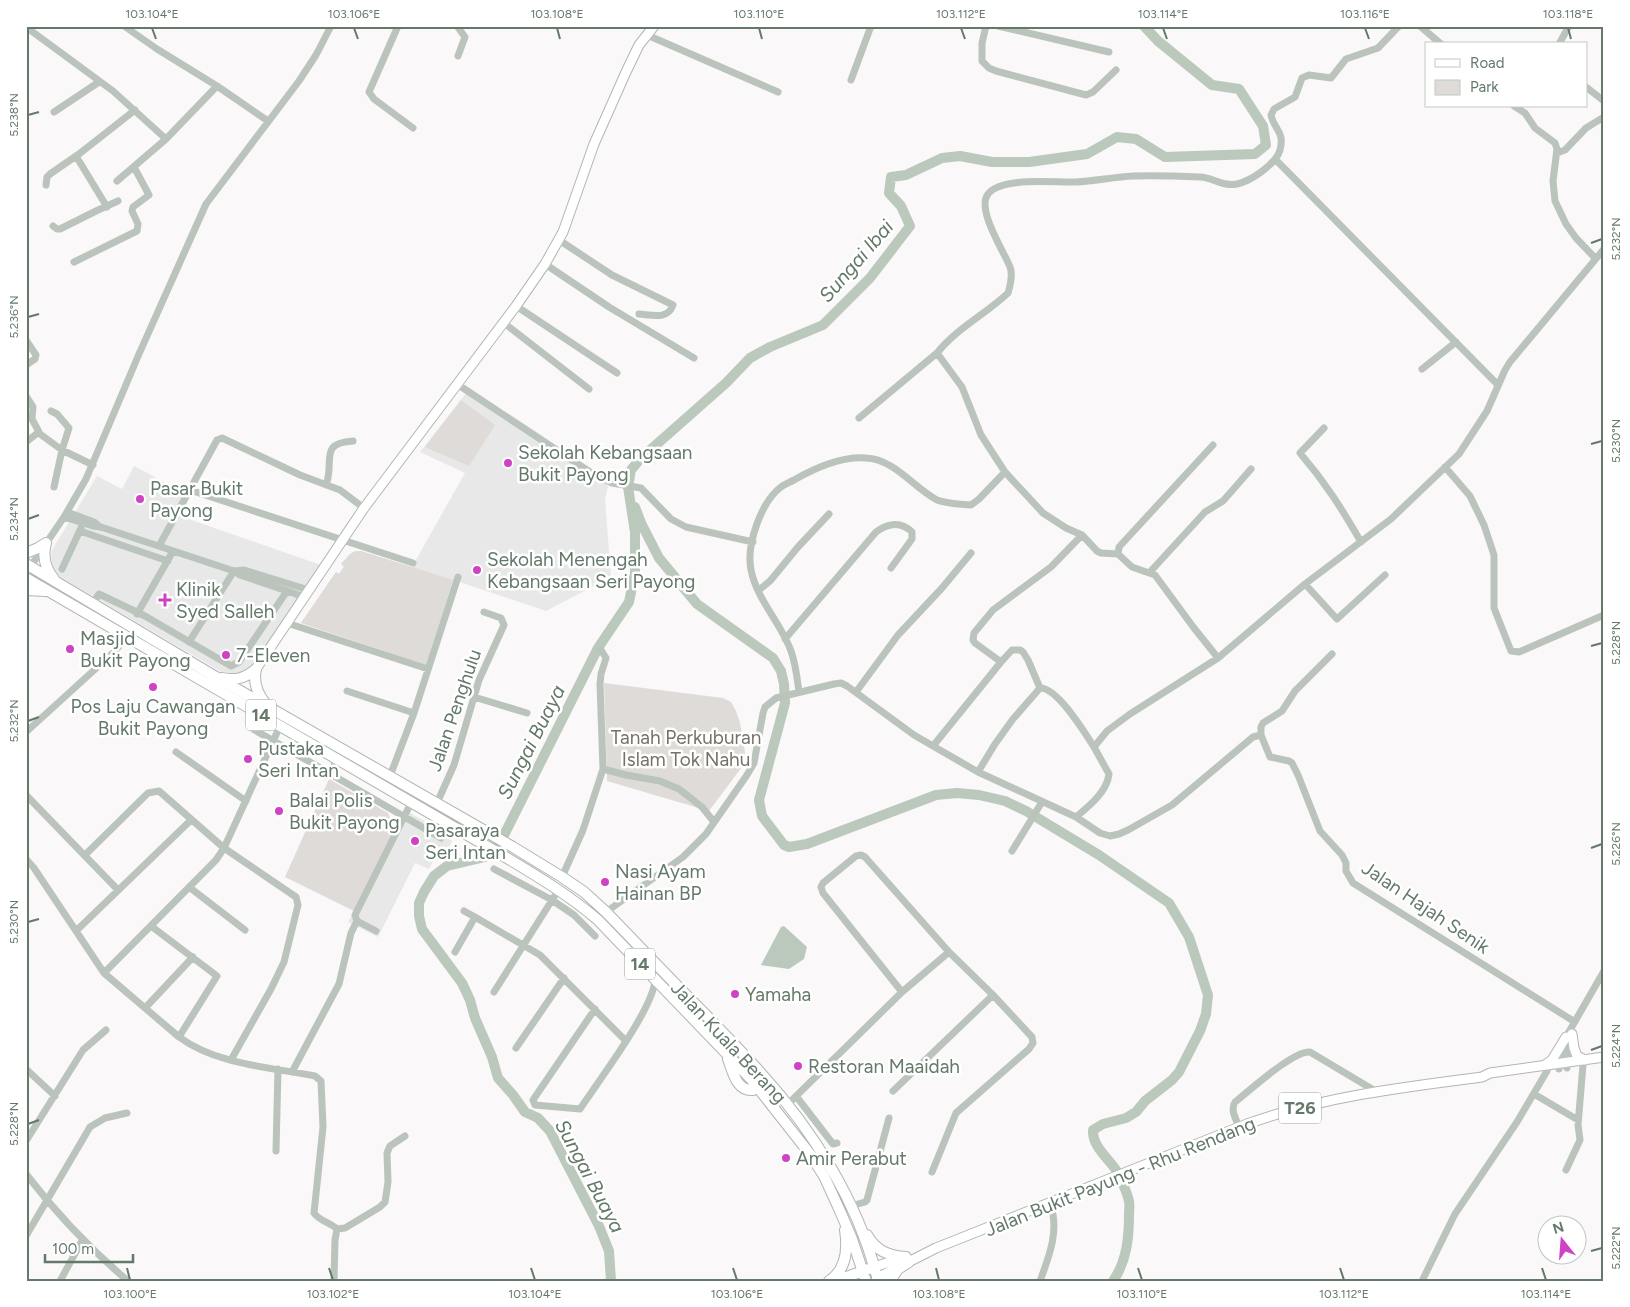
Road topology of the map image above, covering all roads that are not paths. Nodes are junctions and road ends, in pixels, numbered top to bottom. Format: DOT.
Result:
graph roads {
  1 [pos="124,26"];
  2 [pos="331,26"];
  3 [pos="398,26"];
  4 [pos="457,26"];
  5 [pos="654,26"];
  6 [pos="871,26"];
  7 [pos="986,26"];
  8 [pos="998,26"];
  9 [pos="1400,26"];
  10 [pos="1420,26"];
  11 [pos="1569,26"];
  12 [pos="26,27"];
  13 [pos="647,35"];
  14 [pos="1439,42"];
  15 [pos="1560,42"];
  16 [pos="1109,52"];
  17 [pos="458,56"];
  18 [pos="1116,70"];
  19 [pos="851,80"];
  20 [pos="99,82"];
  21 [pos="218,86"];
  22 [pos="1588,89"];
  23 [pos="778,92"];
  24 [pos="1604,101"];
  25 [pos="135,110"];
  26 [pos="1526,110"];
  27 [pos="54,112"];
  28 [pos="1604,117"];
  29 [pos="268,120"];
  30 [pos="413,128"];
  31 [pos="166,139"];
  32 [pos="1557,153"];
  33 [pos="76,156"];
  34 [pos="1276,160"];
  35 [pos="134,167"];
  36 [pos="116,181"];
  37 [pos="46,185"];
  38 [pos="118,201"];
  39 [pos="106,207"];
  40 [pos="53,226"];
  41 [pos="559,240"];
  42 [pos="1604,249"];
  43 [pos="1595,258"];
  44 [pos="74,262"];
  45 [pos="545,264"];
  46 [pos="516,306"];
  47 [pos="639,314"];
  48 [pos="504,323"];
  49 [pos="26,340"];
  50 [pos="1456,342"];
  51 [pos="937,353"];
  52 [pos="694,358"];
  53 [pos="26,365"];
  54 [pos="1422,369"];
  55 [pos="617,373"];
  56 [pos="457,384"];
  57 [pos="1498,385"];
  58 [pos="589,389"];
  59 [pos="26,396"];
  60 [pos="51,411"];
  61 [pos="859,418"];
  62 [pos="1324,428"];
  63 [pos="39,432"];
  64 [pos="353,441"];
  65 [pos="26,442"];
  66 [pos="1213,445"];
  67 [pos="62,450"];
  68 [pos="93,465"];
  69 [pos="1445,467"];
  70 [pos="1251,469"];
  71 [pos="1005,472"];
  72 [pos="326,485"];
  73 [pos="54,487"];
  74 [pos="190,490"];
  75 [pos="364,508"];
  76 [pos="66,514"];
  77 [pos="829,514"];
  78 [pos="84,523"];
  79 [pos="101,527"];
  80 [pos="80,531"];
  81 [pos="1082,535"];
  82 [pos="342,540"];
  83 [pos="753,542"];
  84 [pos="1361,542"];
  85 [pos="46,543"];
  86 [pos="159,546"];
  87 [pos="174,551"];
  88 [pos="26,552"];
  89 [pos="971,553"];
  90 [pos="1118,554"];
  91 [pos="168,561"];
  92 [pos="413,563"];
  93 [pos="28,568"];
  94 [pos="891,568"];
  95 [pos="62,569"];
  96 [pos="234,571"];
  97 [pos="1150,572"];
  98 [pos="1385,575"];
  99 [pos="458,577"];
  100 [pos="26,578"];
  101 [pos="55,580"];
  102 [pos="1305,584"];
  103 [pos="26,590"];
  104 [pos="759,590"];
  105 [pos="48,591"];
  106 [pos="287,591"];
  107 [pos="307,593"];
  108 [pos="93,603"];
  109 [pos="484,612"];
  110 [pos="137,614"];
  111 [pos="1604,615"];
  112 [pos="287,623"];
  113 [pos="127,637"];
  114 [pos="785,639"];
  115 [pos="189,642"];
  116 [pos="601,650"];
  117 [pos="1332,654"];
  118 [pos="1218,658"];
  119 [pos="1001,662"];
  120 [pos="256,669"];
  121 [pos="428,669"];
  122 [pos="216,677"];
  123 [pos="1040,688"];
  124 [pos="346,691"];
  125 [pos="856,692"];
  126 [pos="796,693"];
  127 [pos="474,697"];
  128 [pos="268,707"];
  129 [pos="414,713"];
  130 [pos="527,713"];
  131 [pos="260,715"];
  132 [pos="280,726"];
  133 [pos="26,732"];
  134 [pos="1261,735"];
  135 [pos="273,741"];
  136 [pos="933,746"];
  137 [pos="1094,747"];
  138 [pos="176,752"];
  139 [pos="337,759"];
  140 [pos="603,769"];
  141 [pos="978,772"];
  142 [pos="330,773"];
  143 [pos="390,776"];
  144 [pos="26,794"];
  145 [pos="246,801"];
  146 [pos="1042,802"];
  147 [pos="411,803"];
  148 [pos="437,803"];
  149 [pos="405,816"];
  150 [pos="1076,817"];
  151 [pos="191,820"];
  152 [pos="714,822"];
  153 [pos="441,838"];
  154 [pos="224,848"];
  155 [pos="1012,851"];
  156 [pos="84,855"];
  157 [pos="26,859"];
  158 [pos="494,869"];
  159 [pos="562,877"];
  160 [pos="189,887"];
  161 [pos="559,889"];
  162 [pos="118,890"];
  163 [pos="552,900"];
  164 [pos="464,911"];
  165 [pos="606,912"];
  166 [pos="475,917"];
  167 [pos="357,921"];
  168 [pos="150,926"];
  169 [pos="245,930"];
  170 [pos="76,931"];
  171 [pos="376,931"];
  172 [pos="595,936"];
  173 [pos="524,944"];
  174 [pos="455,952"];
  175 [pos="949,952"];
  176 [pos="193,958"];
  177 [pos="1604,971"];
  178 [pos="104,973"];
  179 [pos="564,978"];
  180 [pos="655,979"];
  181 [pos="494,992"];
  182 [pos="902,992"];
  183 [pos="993,995"];
  184 [pos="146,1007"];
  185 [pos="595,1009"];
  186 [pos="106,1030"];
  187 [pos="1571,1030"];
  188 [pos="179,1037"];
  189 [pos="626,1041"];
  190 [pos="516,1048"];
  191 [pos="1604,1057"];
  192 [pos="231,1060"];
  193 [pos="1604,1062"];
  194 [pos="1584,1063"];
  195 [pos="1563,1066"];
  196 [pos="1545,1068"];
  197 [pos="278,1069"];
  198 [pos="26,1070"];
  199 [pos="292,1072"];
  200 [pos="760,1072"];
  201 [pos="757,1087"];
  202 [pos="893,1091"];
  203 [pos="1378,1092"];
  204 [pos="1534,1094"];
  205 [pos="55,1096"];
  206 [pos="796,1096"];
  207 [pos="787,1104"];
  208 [pos="808,1111"];
  209 [pos="127,1113"];
  210 [pos="889,1118"];
  211 [pos="798,1119"];
  212 [pos="1578,1120"];
  213 [pos="1239,1127"];
  214 [pos="29,1131"];
  215 [pos="405,1136"];
  216 [pos="26,1141"];
  217 [pos="837,1143"];
  218 [pos="276,1151"];
  219 [pos="1566,1170"];
  220 [pos="932,1172"];
  221 [pos="26,1174"];
  222 [pos="48,1202"];
  223 [pos="1050,1204"];
  224 [pos="851,1206"];
  225 [pos="840,1211"];
  226 [pos="337,1229"];
  227 [pos="26,1236"];
  228 [pos="83,1240"];
  229 [pos="907,1260"];
  230 [pos="874,1267"];
  231 [pos="871,1278"];
  232 [pos="124,1279"];
  233 [pos="60,1281"];
  234 [pos="334,1281"];
  235 [pos="829,1281"];
  236 [pos="835,1281"];
  237 [pos="890,1281"];
  238 [pos="1040,1281"];
  239 [pos="1422,1281"];
  1 -- 21 [label="street"];
  2 -- 29 [label="street"];
  3 -- 30 [label="street"];
  4 -- 17 [label="street"];
  5 -- 13 [label="main road"];
  6 -- 19 [label="street"];
  7 -- 18 [label="street"];
  8 -- 16 [label="street"];
  9 -- 34 [label="street"];
  10 -- 14 [label="street"];
  11 -- 15 [label="street"];
  12 -- 20 [label="street"];
  13 -- 23 [label="street"];
  13 -- 41 [label="main road"];
  20 -- 25 [label="street"];
  20 -- 27 [label="street"];
  21 -- 29 [label="street"];
  21 -- 31 [label="street"];
  22 -- 24 [label="street"];
  25 -- 31 [label="street"];
  25 -- 33 [label="street"];
  26 -- 32 [label="street"];
  28 -- 32 [label="street"];
  29 -- 68 [label="street"];
  31 -- 35 [label="street"];
  32 -- 43 [label="street"];
  33 -- 37 [label="street"];
  33 -- 39 [label="street"];
  34 -- 50 [label="street"];
  34 -- 51 [label="street"];
  35 -- 36 [label="street"];
  35 -- 44 [label="street"];
  38 -- 39 [label="street"];
  39 -- 40 [label="street"];
  41 -- 45 [label="main road"];
  41 -- 47 [label="street"];
  42 -- 43 [label="street"];
  43 -- 57 [label="street"];
  45 -- 46 [label="main road"];
  45 -- 52 [label="street"];
  46 -- 48 [label="main road"];
  46 -- 55 [label="street"];
  48 -- 56 [label="main road"];
  48 -- 58 [label="street"];
  49 -- 53 [label="street"];
  50 -- 54 [label="street"];
  50 -- 57 [label="street"];
  51 -- 61 [label="street"];
  51 -- 71 [label="street"];
  56 -- 75 [label="main road"];
  56 -- 83 [label="street"];
  57 -- 69 [label="street"];
  59 -- 63 [label="street"];
  60 -- 67 [label="street"];
  62 -- 84 [label="street"];
  63 -- 65 [label="street"];
  63 -- 67 [label="street"];
  64 -- 72 [label="street"];
  66 -- 90 [label="street"];
  67 -- 68 [label="street"];
  67 -- 73 [label="street"];
  68 -- 76 [label="street"];
  69 -- 84 [label="street"];
  69 -- 111 [label="street"];
  70 -- 97 [label="street"];
  71 -- 81 [label="street"];
  71 -- 83 [label="street"];
  72 -- 74 [label="street"];
  72 -- 75 [label="street"];
  74 -- 82 [label="street"];
  74 -- 86 [label="street"];
  75 -- 82 [label="main road"];
  76 -- 78 [label="street"];
  76 -- 79 [label="street"];
  76 -- 85 [label="street"];
  77 -- 104 [label="street"];
  78 -- 79 [label="street"];
  78 -- 80 [label="street"];
  79 -- 86 [label="street"];
  80 -- 91 [label="street"];
  80 -- 95 [label="street"];
  81 -- 90 [label="street"];
  81 -- 119 [label="street"];
  82 -- 92 [label="street"];
  82 -- 107 [label="main road"];
  83 -- 104 [label="street"];
  84 -- 102 [label="street"];
  85 -- 88 [label="highway"];
  85 -- 93 [label="street"];
  85 -- 101 [label="highway"];
  86 -- 87 [label="street"];
  87 -- 91 [label="street"];
  87 -- 96 [label="street"];
  89 -- 125 [label="street"];
  90 -- 97 [label="street"];
  91 -- 110 [label="street"];
  93 -- 101 [label="highway, Jalan Kuala Berang / 14"];
  94 -- 114 [label="street"];
  96 -- 106 [label="street"];
  96 -- 107 [label="street"];
  96 -- 115 [label="street"];
  97 -- 118 [label="street"];
  98 -- 102 [label="street"];
  99 -- 121 [label="street"];
  100 -- 105 [label="highway, Jalan Kuala Berang / 14"];
  101 -- 108 [label="highway, Jalan Kuala Berang / 14"];
  102 -- 118 [label="street"];
  103 -- 105 [label="highway"];
  104 -- 114 [label="street"];
  105 -- 113 [label="highway, Jalan Kuala Berang / 14"];
  106 -- 107 [label="street"];
  106 -- 115 [label="street"];
  107 -- 112 [label="main road"];
  108 -- 110 [label="street"];
  108 -- 122 [label="highway, Jalan Kuala Berang / 14"];
  109 -- 127 [label="street, Jalan Penghulu"];
  110 -- 115 [label="street"];
  112 -- 120 [label="main road"];
  112 -- 121 [label="street"];
  113 -- 131 [label="highway, Jalan Kuala Berang / 14"];
  113 -- 133 [label="street"];
  114 -- 126 [label="street"];
  116 -- 140 [label="street"];
  117 -- 134 [label="street"];
  118 -- 137 [label="street"];
  119 -- 123 [label="street"];
  119 -- 136 [label="street"];
  120 -- 122 [label="highway"];
  120 -- 128 [label="highway"];
  121 -- 129 [label="street"];
  122 -- 128 [label="highway, Jalan Kuala Berang / 14"];
  123 -- 137 [label="street"];
  123 -- 141 [label="street"];
  124 -- 129 [label="street"];
  125 -- 126 [label="street"];
  125 -- 136 [label="street"];
  126 -- 152 [label="street"];
  127 -- 130 [label="street"];
  127 -- 148 [label="street, Jalan Penghulu"];
  128 -- 143 [label="highway, Jalan Kuala Berang / 14"];
  129 -- 143 [label="street"];
  131 -- 132 [label="highway, Jalan Kuala Berang / 14"];
  131 -- 135 [label="street"];
  132 -- 135 [label="street"];
  132 -- 139 [label="highway, Jalan Kuala Berang / 14"];
  134 -- 150 [label="street"];
  134 -- 187 [label="street, Jalan Hajah Senik"];
  135 -- 142 [label="street"];
  135 -- 145 [label="street"];
  136 -- 141 [label="street"];
  137 -- 150 [label="street"];
  138 -- 145 [label="street"];
  139 -- 142 [label="street"];
  139 -- 147 [label="highway, Jalan Kuala Berang / 14"];
  140 -- 152 [label="street"];
  140 -- 159 [label="street"];
  141 -- 146 [label="street"];
  142 -- 149 [label="street"];
  143 -- 148 [label="highway, Jalan Kuala Berang / 14"];
  144 -- 156 [label="street"];
  145 -- 154 [label="street"];
  146 -- 150 [label="street"];
  146 -- 155 [label="street"];
  147 -- 149 [label="street"];
  147 -- 161 [label="highway, Jalan Kuala Berang / 14"];
  148 -- 159 [label="highway, Jalan Kuala Berang / 14"];
  149 -- 153 [label="street"];
  149 -- 167 [label="street"];
  151 -- 154 [label="street"];
  151 -- 156 [label="street"];
  151 -- 162 [label="street"];
  152 -- 165 [label="street"];
  154 -- 160 [label="street"];
  154 -- 192 [label="street"];
  156 -- 162 [label="street"];
  157 -- 170 [label="street"];
  158 -- 163 [label="street"];
  159 -- 165 [label="highway, Jalan Kuala Berang / 14"];
  160 -- 168 [label="street"];
  160 -- 169 [label="street"];
  161 -- 163 [label="street"];
  161 -- 180 [label="highway, Jalan Kuala Berang / 14"];
  162 -- 170 [label="street"];
  163 -- 172 [label="street"];
  163 -- 173 [label="street"];
  164 -- 166 [label="street"];
  165 -- 200 [label="highway, Jalan Kuala Berang / 14"];
  166 -- 173 [label="street"];
  166 -- 174 [label="street"];
  167 -- 171 [label="street"];
  167 -- 199 [label="street"];
  168 -- 176 [label="street"];
  168 -- 178 [label="street"];
  170 -- 178 [label="street"];
  173 -- 179 [label="street"];
  173 -- 181 [label="street"];
  175 -- 182 [label="street"];
  175 -- 182 [label="street"];
  175 -- 183 [label="street"];
  176 -- 184 [label="street"];
  176 -- 188 [label="street"];
  177 -- 187 [label="street"];
  178 -- 184 [label="street"];
  179 -- 185 [label="street"];
  179 -- 190 [label="street"];
  180 -- 189 [label="street"];
  180 -- 201 [label="highway, Jalan Kuala Berang / 14"];
  182 -- 206 [label="street"];
  183 -- 202 [label="street"];
  183 -- 220 [label="street"];
  184 -- 188 [label="street"];
  185 -- 189 [label="street"];
  185 -- 189 [label="street"];
  186 -- 205 [label="street"];
  187 -- 194 [label="main road"];
  187 -- 195 [label="street"];
  187 -- 196 [label="main road"];
  188 -- 192 [label="street"];
  191 -- 194 [label="main road, Jalan Bukit Payung - Rhu Rendang / T26"];
  192 -- 197 [label="street"];
  193 -- 194 [label="main road, Jalan Bukit Payung - Rhu Rendang / T26"];
  194 -- 195 [label="main road, Jalan Bukit Payung - Rhu Rendang / T26"];
  194 -- 212 [label="street"];
  195 -- 196 [label="main road, Jalan Bukit Payung - Rhu Rendang / T26"];
  196 -- 203 [label="main road, Jalan Bukit Payung - Rhu Rendang / T26"];
  196 -- 204 [label="street"];
  197 -- 199 [label="street"];
  197 -- 218 [label="street"];
  198 -- 205 [label="street"];
  199 -- 226 [label="street"];
  200 -- 201 [label="highway"];
  200 -- 207 [label="highway, Jalan Kuala Berang / 14"];
  201 -- 225 [label="highway, Jalan Kuala Berang / 14"];
  203 -- 213 [label="main road, Jalan Bukit Payung - Rhu Rendang / T26"];
  203 -- 213 [label="street"];
  204 -- 212 [label="street"];
  204 -- 239 [label="street"];
  205 -- 214 [label="street"];
  206 -- 207 [label="street"];
  206 -- 208 [label="street"];
  207 -- 211 [label="highway, Jalan Kuala Berang / 14"];
  208 -- 211 [label="street"];
  208 -- 217 [label="street"];
  209 -- 222 [label="street"];
  210 -- 224 [label="street"];
  211 -- 224 [label="highway, Jalan Kuala Berang / 14"];
  212 -- 219 [label="street"];
  213 -- 223 [label="main road, Jalan Bukit Payung - Rhu Rendang / T26"];
  214 -- 216 [label="street"];
  215 -- 226 [label="street"];
  221 -- 222 [label="street"];
  222 -- 227 [label="street"];
  222 -- 228 [label="street"];
  223 -- 229 [label="main road, Jalan Bukit Payung - Rhu Rendang / T26"];
  223 -- 238 [label="street"];
  224 -- 229 [label="highway"];
  224 -- 230 [label="highway, Jalan Kuala Berang / 14"];
  225 -- 231 [label="highway, Jalan Kuala Berang / 14"];
  225 -- 235 [label="highway"];
  226 -- 234 [label="street"];
  228 -- 232 [label="street"];
  228 -- 233 [label="street"];
  229 -- 230 [label="main road"];
  229 -- 231 [label="main road"];
  229 -- 237 [label="highway"];
  230 -- 231 [label="highway"];
  231 -- 236 [label="highway"];
}
